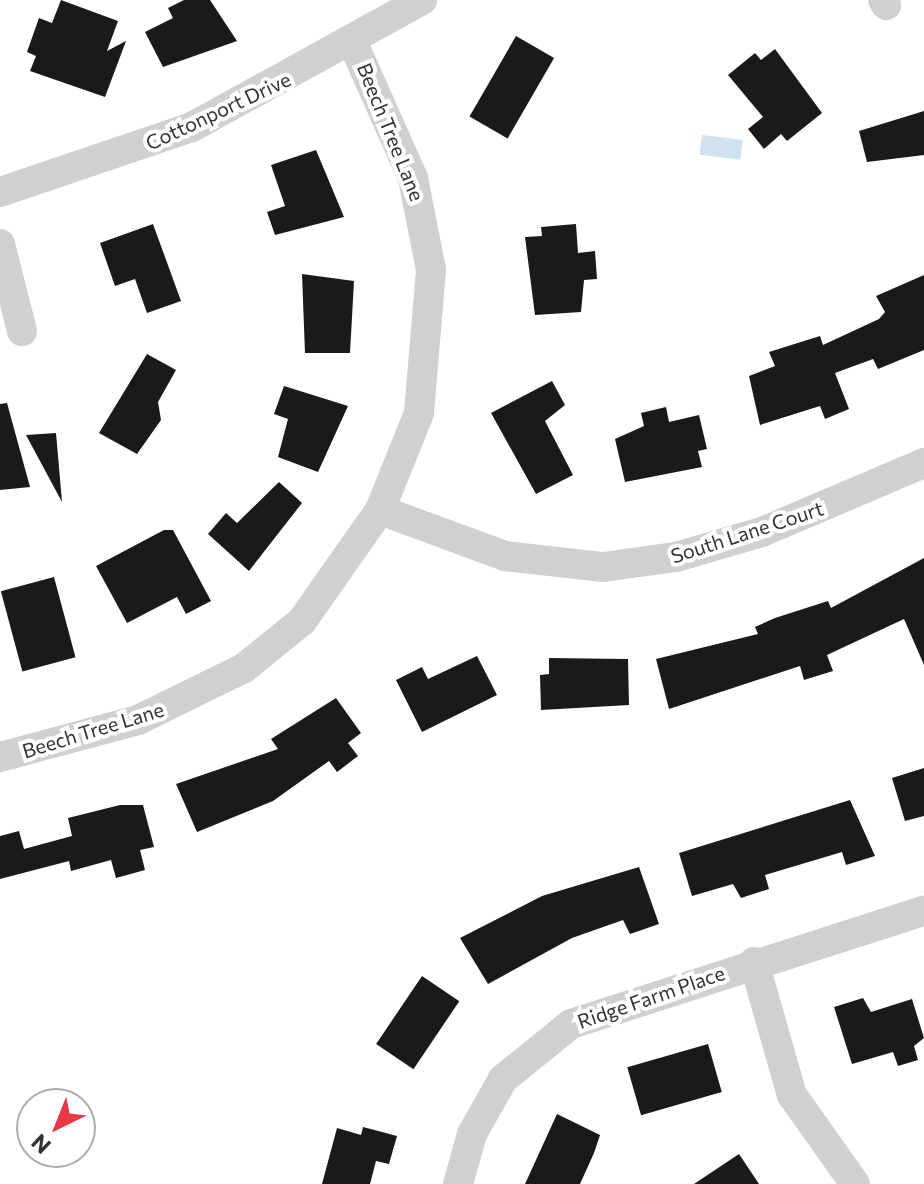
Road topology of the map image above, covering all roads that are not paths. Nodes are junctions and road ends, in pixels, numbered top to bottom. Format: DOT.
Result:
graph roads {
  1 [pos="422,0"];
  2 [pos="353,43"];
  3 [pos="0,192"];
  4 [pos="0,244"];
  5 [pos="22,331"];
  6 [pos="924,463"];
  7 [pos="380,510"];
  8 [pos="0,757"];
  9 [pos="924,911"];
  10 [pos="754,962"];
  11 [pos="458,1184"];
  12 [pos="855,1184"];
  1 -- 2 [label="street, Cottonport Drive"];
  2 -- 3 [label="street, Cottonport Drive"];
  2 -- 7 [label="street, Beech Tree Lane"];
  4 -- 5 [label="street"];
  6 -- 7 [label="street, South Lane Court"];
  7 -- 8 [label="street, Beech Tree Lane"];
  9 -- 10 [label="street, Ridge Farm Place"];
  10 -- 11 [label="street, Ridge Farm Place"];
  10 -- 12 [label="street"];
}
